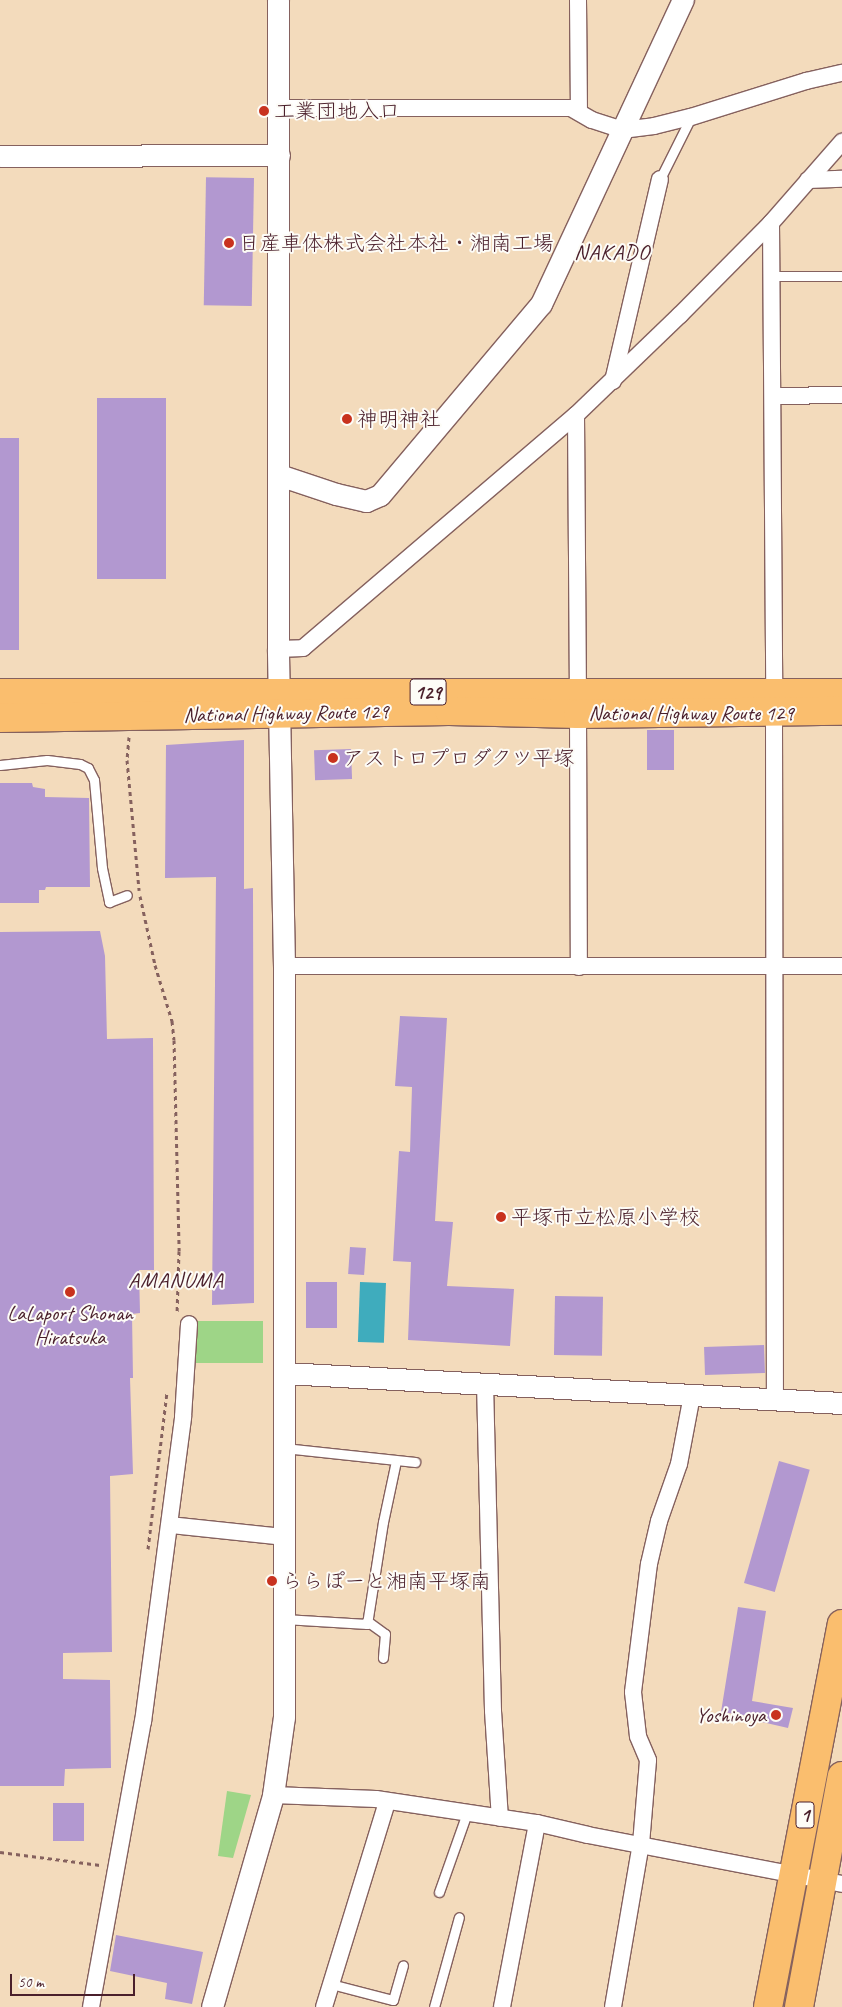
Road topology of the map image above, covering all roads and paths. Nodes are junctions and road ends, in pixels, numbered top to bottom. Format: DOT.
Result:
graph roads {
  1 [pos="278,0"];
  2 [pos="578,0"];
  3 [pos="683,0"];
  4 [pos="842,73"];
  5 [pos="278,108"];
  6 [pos="578,112"];
  7 [pos="691,117"];
  8 [pos="622,130"];
  9 [pos="842,142"];
  10 [pos="279,155"];
  11 [pos="0,156"];
  12 [pos="660,179"];
  13 [pos="842,179"];
  14 [pos="808,180"];
  15 [pos="771,223"];
  16 [pos="772,276"];
  17 [pos="842,276"];
  18 [pos="613,381"];
  19 [pos="842,395"];
  20 [pos="773,396"];
  21 [pos="576,415"];
  22 [pos="279,474"];
  23 [pos="278,649"];
  24 [pos="842,692"];
  25 [pos="0,693"];
  26 [pos="774,702"];
  27 [pos="279,703"];
  28 [pos="578,703"];
  29 [pos="842,711"];
  30 [pos="0,718"];
  31 [pos="128,731"];
  32 [pos="0,766"];
  33 [pos="127,896"];
  34 [pos="284,966"];
  35 [pos="774,966"];
  36 [pos="842,966"];
  37 [pos="579,967"];
  38 [pos="183,1319"];
  39 [pos="284,1373"];
  40 [pos="485,1383"];
  41 [pos="167,1387"];
  42 [pos="692,1395"];
  43 [pos="775,1401"];
  44 [pos="842,1403"];
  45 [pos="284,1448"];
  46 [pos="396,1461"];
  47 [pos="415,1462"];
  48 [pos="170,1525"];
  49 [pos="284,1537"];
  50 [pos="148,1557"];
  51 [pos="284,1619"];
  52 [pos="367,1621"];
  53 [pos="842,1624"];
  54 [pos="383,1658"];
  55 [pos="842,1776"];
  56 [pos="273,1795"];
  57 [pos="387,1802"];
  58 [pos="467,1813"];
  59 [pos="500,1818"];
  60 [pos="537,1823"];
  61 [pos="641,1844"];
  62 [pos="0,1852"];
  63 [pos="105,1861"];
  64 [pos="793,1873"];
  65 [pos="832,1883"];
  66 [pos="439,1892"];
  67 [pos="459,1917"];
  68 [pos="403,1965"];
  69 [pos="331,1984"];
  70 [pos="91,2007"];
  71 [pos="212,2007"];
  72 [pos="324,2007"];
  73 [pos="434,2007"];
  74 [pos="502,2007"];
  75 [pos="613,2007"];
  76 [pos="768,2007"];
  77 [pos="799,2007"];
  1 -- 5 [label="street"];
  2 -- 6 [label="street"];
  3 -- 8 [label="street"];
  4 -- 7 [label="street"];
  5 -- 6 [label="street"];
  5 -- 10 [label="street"];
  6 -- 8 [label="street"];
  7 -- 8 [label="street"];
  7 -- 12 [label="lane"];
  8 -- 22 [label="street"];
  9 -- 14 [label="street"];
  10 -- 11 [label="street"];
  10 -- 22 [label="street"];
  12 -- 18 [label="street"];
  13 -- 14 [label="street"];
  14 -- 15 [label="street"];
  15 -- 16 [label="street"];
  15 -- 18 [label="street"];
  16 -- 17 [label="lane"];
  16 -- 20 [label="street"];
  18 -- 21 [label="street"];
  19 -- 20 [label="street"];
  20 -- 26 [label="street"];
  21 -- 23 [label="street"];
  21 -- 28 [label="street"];
  22 -- 23 [label="street"];
  23 -- 27 [label="street"];
  24 -- 26 [label="highway, National Highway Route 129 / 129"];
  25 -- 27 [label="highway, National Highway Route 129 / 129"];
  26 -- 28 [label="highway, National Highway Route 129 / 129"];
  26 -- 29 [label="highway, National Highway Route 129 / 129"];
  26 -- 35 [label="street"];
  27 -- 28 [label="highway, National Highway Route 129 / 129"];
  27 -- 30 [label="highway, National Highway Route 129 / 129"];
  27 -- 34 [label="street"];
  28 -- 37 [label="street"];
  31 -- 38 [label="path"];
  32 -- 33 [label="lane"];
  34 -- 37 [label="street"];
  34 -- 39 [label="street"];
  35 -- 36 [label="street"];
  35 -- 37 [label="street"];
  35 -- 43 [label="street"];
  38 -- 48 [label="street"];
  39 -- 40 [label="street"];
  39 -- 45 [label="street"];
  40 -- 42 [label="street"];
  40 -- 59 [label="street"];
  41 -- 50 [label="path"];
  42 -- 43 [label="street"];
  42 -- 61 [label="street"];
  43 -- 44 [label="street"];
  45 -- 46 [label="lane"];
  45 -- 49 [label="street"];
  46 -- 47 [label="lane"];
  46 -- 52 [label="lane"];
  48 -- 49 [label="street"];
  48 -- 70 [label="street"];
  49 -- 51 [label="street"];
  51 -- 52 [label="lane"];
  51 -- 56 [label="street"];
  52 -- 54 [label="lane"];
  53 -- 64 [label="highway, 1"];
  55 -- 65 [label="highway, 1"];
  56 -- 57 [label="street"];
  56 -- 71 [label="street"];
  57 -- 58 [label="street"];
  57 -- 69 [label="street"];
  58 -- 59 [label="street"];
  58 -- 66 [label="lane"];
  59 -- 60 [label="street"];
  60 -- 61 [label="street"];
  60 -- 74 [label="street"];
  61 -- 64 [label="street"];
  61 -- 75 [label="street"];
  62 -- 63 [label="path"];
  64 -- 65 [label="street"];
  64 -- 76 [label="highway, 1"];
  65 -- 77 [label="highway, 1"];
  67 -- 73 [label="lane"];
  68 -- 69 [label="lane"];
  69 -- 72 [label="street"];
}
